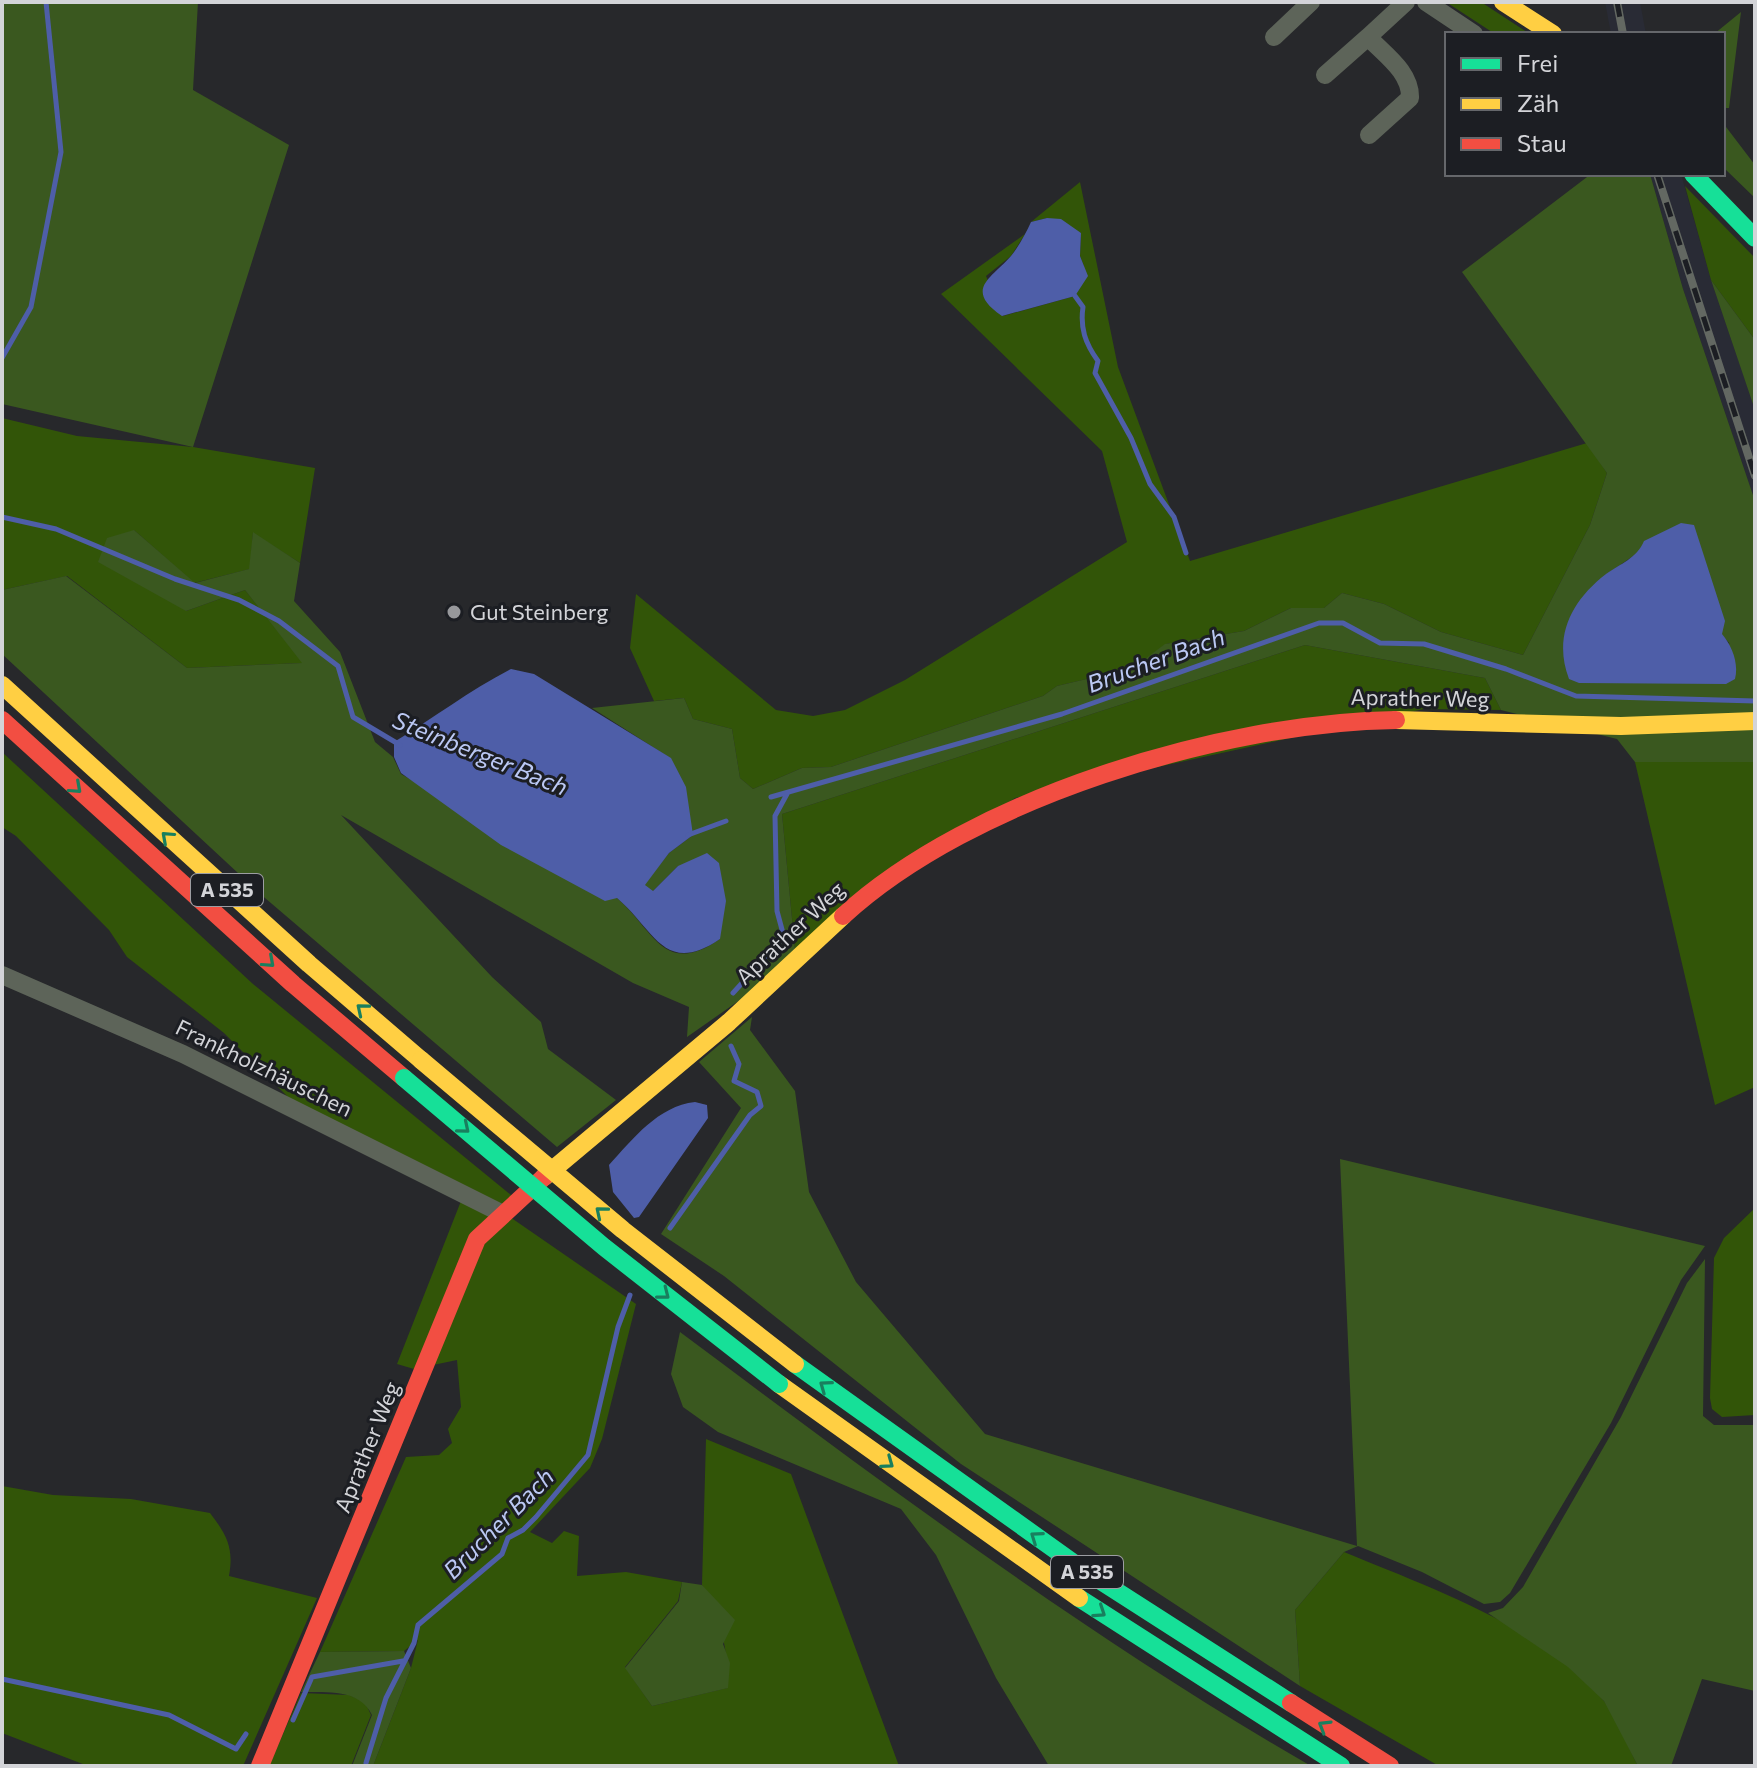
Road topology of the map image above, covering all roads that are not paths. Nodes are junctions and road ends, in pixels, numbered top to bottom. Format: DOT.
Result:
graph roads {
  1 [pos="1311,2"];
  2 [pos="1406,2"];
  3 [pos="1426,2"];
  4 [pos="1503,2"];
  5 [pos="1471,32"];
  6 [pos="1550,32"];
  7 [pos="1274,37"];
  8 [pos="1368,37"];
  9 [pos="1325,75"];
  10 [pos="1369,135"];
  11 [pos="1695,176"];
  12 [pos="1755,238"];
  13 [pos="2,685"];
  14 [pos="2,720"];
  15 [pos="1755,721"];
  16 [pos="2,975"];
  17 [pos="501,1213"];
  18 [pos="260,1766"];
  19 [pos="1341,1766"];
  20 [pos="1390,1766"];
  1 -- 7 [label="street"];
  2 -- 8 [label="street"];
  3 -- 5 [label="street"];
  4 -- 6 [label="main road"];
  8 -- 9 [label="street"];
  8 -- 10 [label="street"];
  11 -- 12 [label="main road"];
  20 -- 13 [label="main road, A 535, one-way, bridge"];
  14 -- 19 [label="main road, A 535, one-way, bridge"];
  15 -- 17 [label="main road, Aprather Weg"];
  16 -- 17 [label="street, Frankholzhäuschen"];
  17 -- 18 [label="main road, Aprather Weg"];
}
